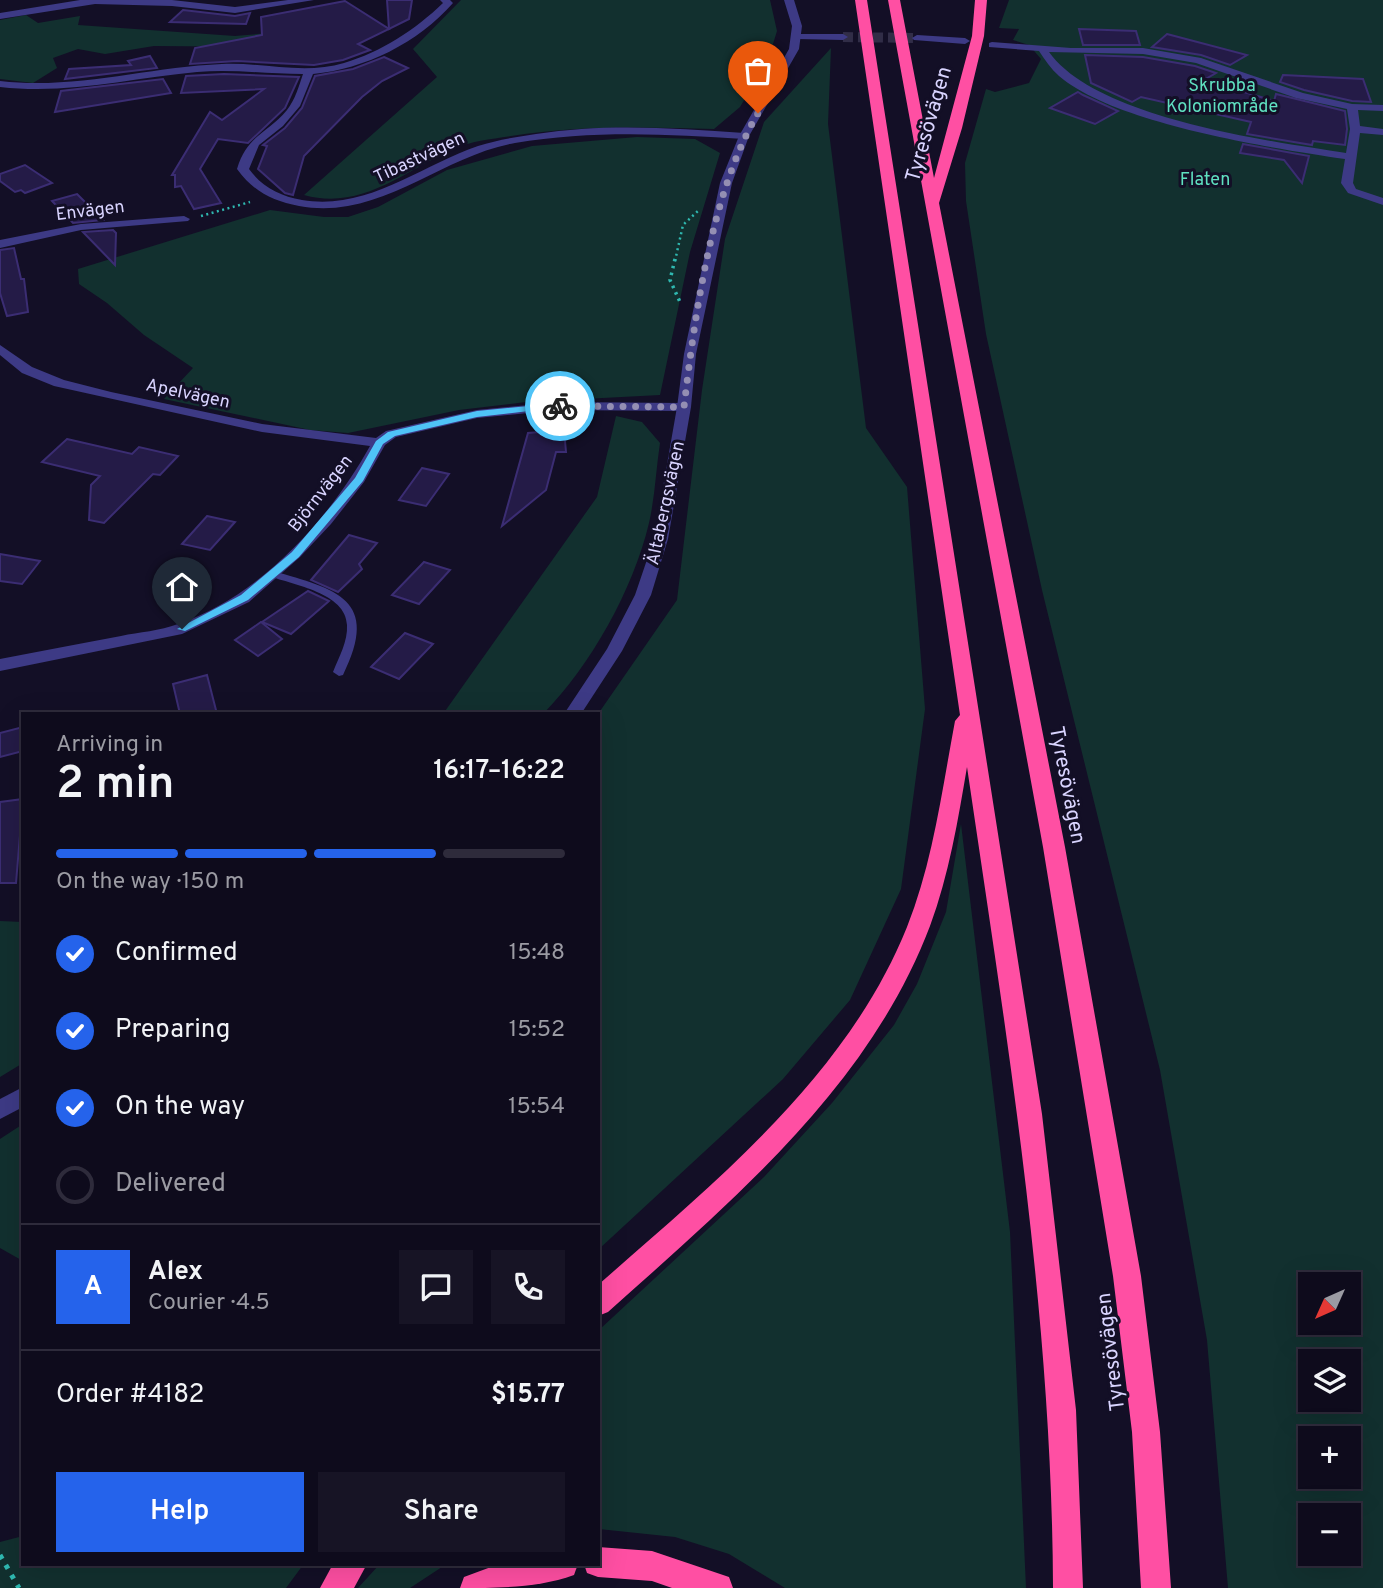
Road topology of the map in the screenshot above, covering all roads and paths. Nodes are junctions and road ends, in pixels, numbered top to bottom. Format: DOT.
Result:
graph roads {
  1 [pos="309,0"];
  2 [pos="445,0"];
  3 [pos="789,0"];
  4 [pos="894,0"];
  5 [pos="981,0"];
  6 [pos="862,1"];
  7 [pos="0,16"];
  8 [pos="797,36"];
  9 [pos="843,37"];
  10 [pos="917,38"];
  11 [pos="965,41"];
  12 [pos="992,45"];
  13 [pos="1042,49"];
  14 [pos="309,72"];
  15 [pos="0,84"];
  16 [pos="1352,107"];
  17 [pos="1383,108"];
  18 [pos="1355,129"];
  19 [pos="1383,132"];
  20 [pos="744,136"];
  21 [pos="1352,157"];
  22 [pos="270,195"];
  23 [pos="1383,202"];
  24 [pos="932,206"];
  25 [pos="184,219"];
  26 [pos="0,244"];
  27 [pos="0,349"];
  28 [pos="684,407"];
  29 [pos="379,443"];
  30 [pos="273,574"];
  31 [pos="0,665"];
  32 [pos="339,672"];
  33 [pos="969,705"];
  34 [pos="573,712"];
  35 [pos="21,1097"];
  36 [pos="0,1110"];
  37 [pos="600,1301"];
  38 [pos="0,1555"];
  39 [pos="600,1562"];
  40 [pos="351,1566"];
  41 [pos="548,1566"];
  42 [pos="19,1588"];
  43 [pos="335,1588"];
  44 [pos="475,1588"];
  45 [pos="718,1588"];
  46 [pos="1068,1588"];
  47 [pos="1156,1588"];
  1 -- 7 [label="street"];
  2 -- 14 [label="street"];
  3 -- 8 [label="street"];
  4 -- 24 [label="highway"];
  5 -- 24 [label="highway, Tyresövägen"];
  6 -- 33 [label="highway, Tyresövägen"];
  8 -- 9 [label="street"];
  8 -- 20 [label="street, Ältabergsvägen"];
  10 -- 11 [label="street"];
  12 -- 13 [label="street"];
  13 -- 16 [label="street"];
  13 -- 21 [label="street"];
  14 -- 15 [label="street"];
  14 -- 22 [label="street, Tibastvägen"];
  16 -- 17 [label="street"];
  16 -- 18 [label="street"];
  18 -- 19 [label="street"];
  18 -- 21 [label="street"];
  20 -- 22 [label="street, Tibastvägen"];
  20 -- 28 [label="street, Ältabergsvägen"];
  21 -- 23 [label="street"];
  22 -- 25 [label="path"];
  24 -- 47 [label="highway, Tyresövägen"];
  25 -- 26 [label="street, Envägen"];
  27 -- 29 [label="street, Apelvägen"];
  28 -- 29 [label="street, Björnvägen"];
  28 -- 34 [label="street, Ältabergsvägen"];
  29 -- 30 [label="street, Björnvägen"];
  30 -- 31 [label="street, Björnvägen"];
  30 -- 32 [label="lane"];
  33 -- 37 [label="highway"];
  33 -- 46 [label="highway, Tyresövägen"];
  35 -- 36 [label="street"];
  38 -- 42 [label="path"];
  39 -- 45 [label="highway"];
  40 -- 43 [label="highway"];
  41 -- 44 [label="highway"];
}
